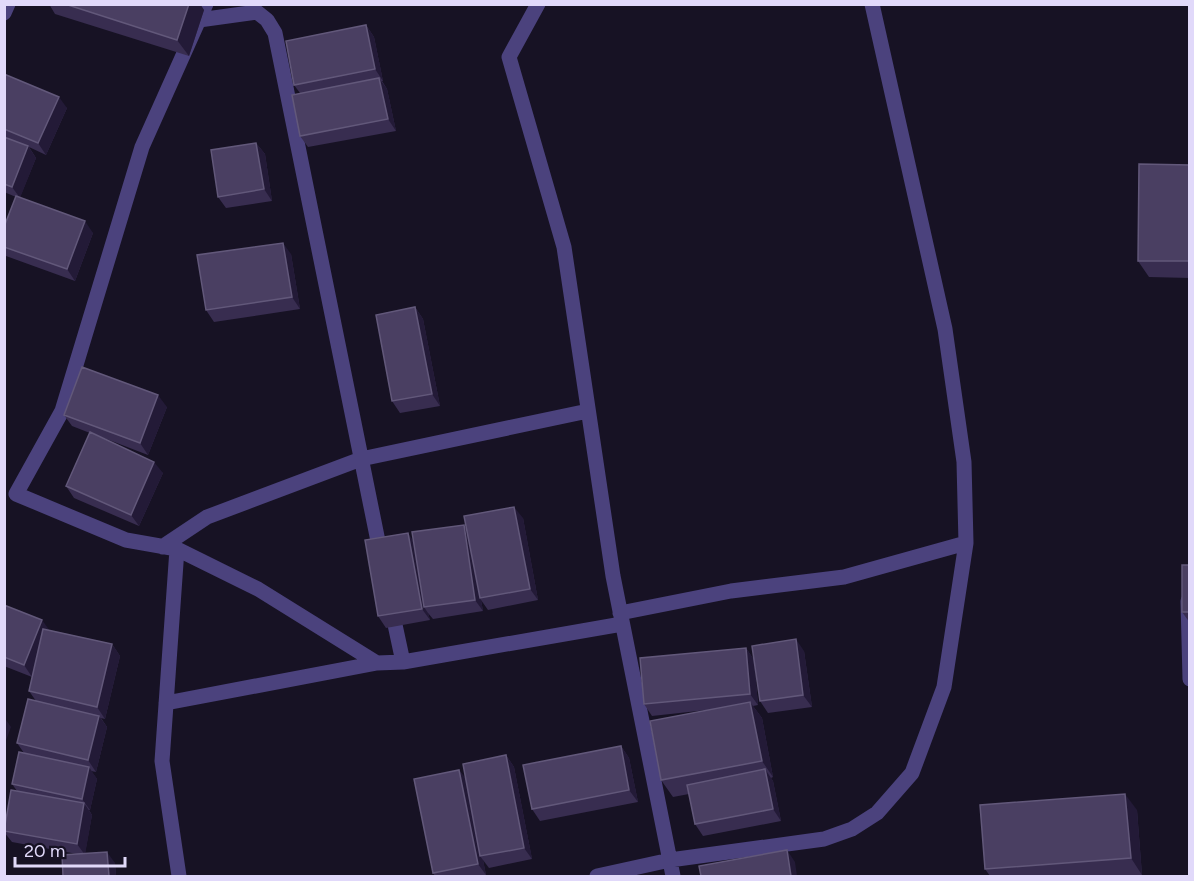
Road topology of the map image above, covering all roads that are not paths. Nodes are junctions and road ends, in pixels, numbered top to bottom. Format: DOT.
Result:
graph roads {
  1 [pos="8,4"];
  2 [pos="206,4"];
  3 [pos="538,4"];
  4 [pos="872,4"];
  5 [pos="4,13"];
  6 [pos="199,20"];
  7 [pos="588,411"];
  8 [pos="360,459"];
  9 [pos="10,491"];
  10 [pos="966,543"];
  11 [pos="170,548"];
  12 [pos="384,572"];
  13 [pos="1188,583"];
  14 [pos="389,594"];
  15 [pos="621,619"];
  16 [pos="403,662"];
  17 [pos="377,663"];
  18 [pos="1190,679"];
  19 [pos="166,703"];
  20 [pos="670,860"];
  21 [pos="179,876"];
  22 [pos="597,876"];
  23 [pos="673,876"];
  1 -- 5 [label="street"];
  2 -- 6 [label="street"];
  3 -- 7 [label="street"];
  4 -- 10 [label="street"];
  6 -- 8 [label="street"];
  6 -- 9 [label="street"];
  7 -- 8 [label="street"];
  7 -- 15 [label="street"];
  8 -- 11 [label="street"];
  8 -- 12 [label="street"];
  9 -- 11 [label="street"];
  10 -- 15 [label="street"];
  10 -- 20 [label="street"];
  11 -- 17 [label="street"];
  11 -- 19 [label="street"];
  13 -- 18 [label="street"];
  14 -- 16 [label="street"];
  15 -- 16 [label="street"];
  15 -- 20 [label="street"];
  16 -- 17 [label="street"];
  17 -- 19 [label="street"];
  19 -- 21 [label="street"];
  20 -- 22 [label="street"];
  20 -- 23 [label="street"];
}
